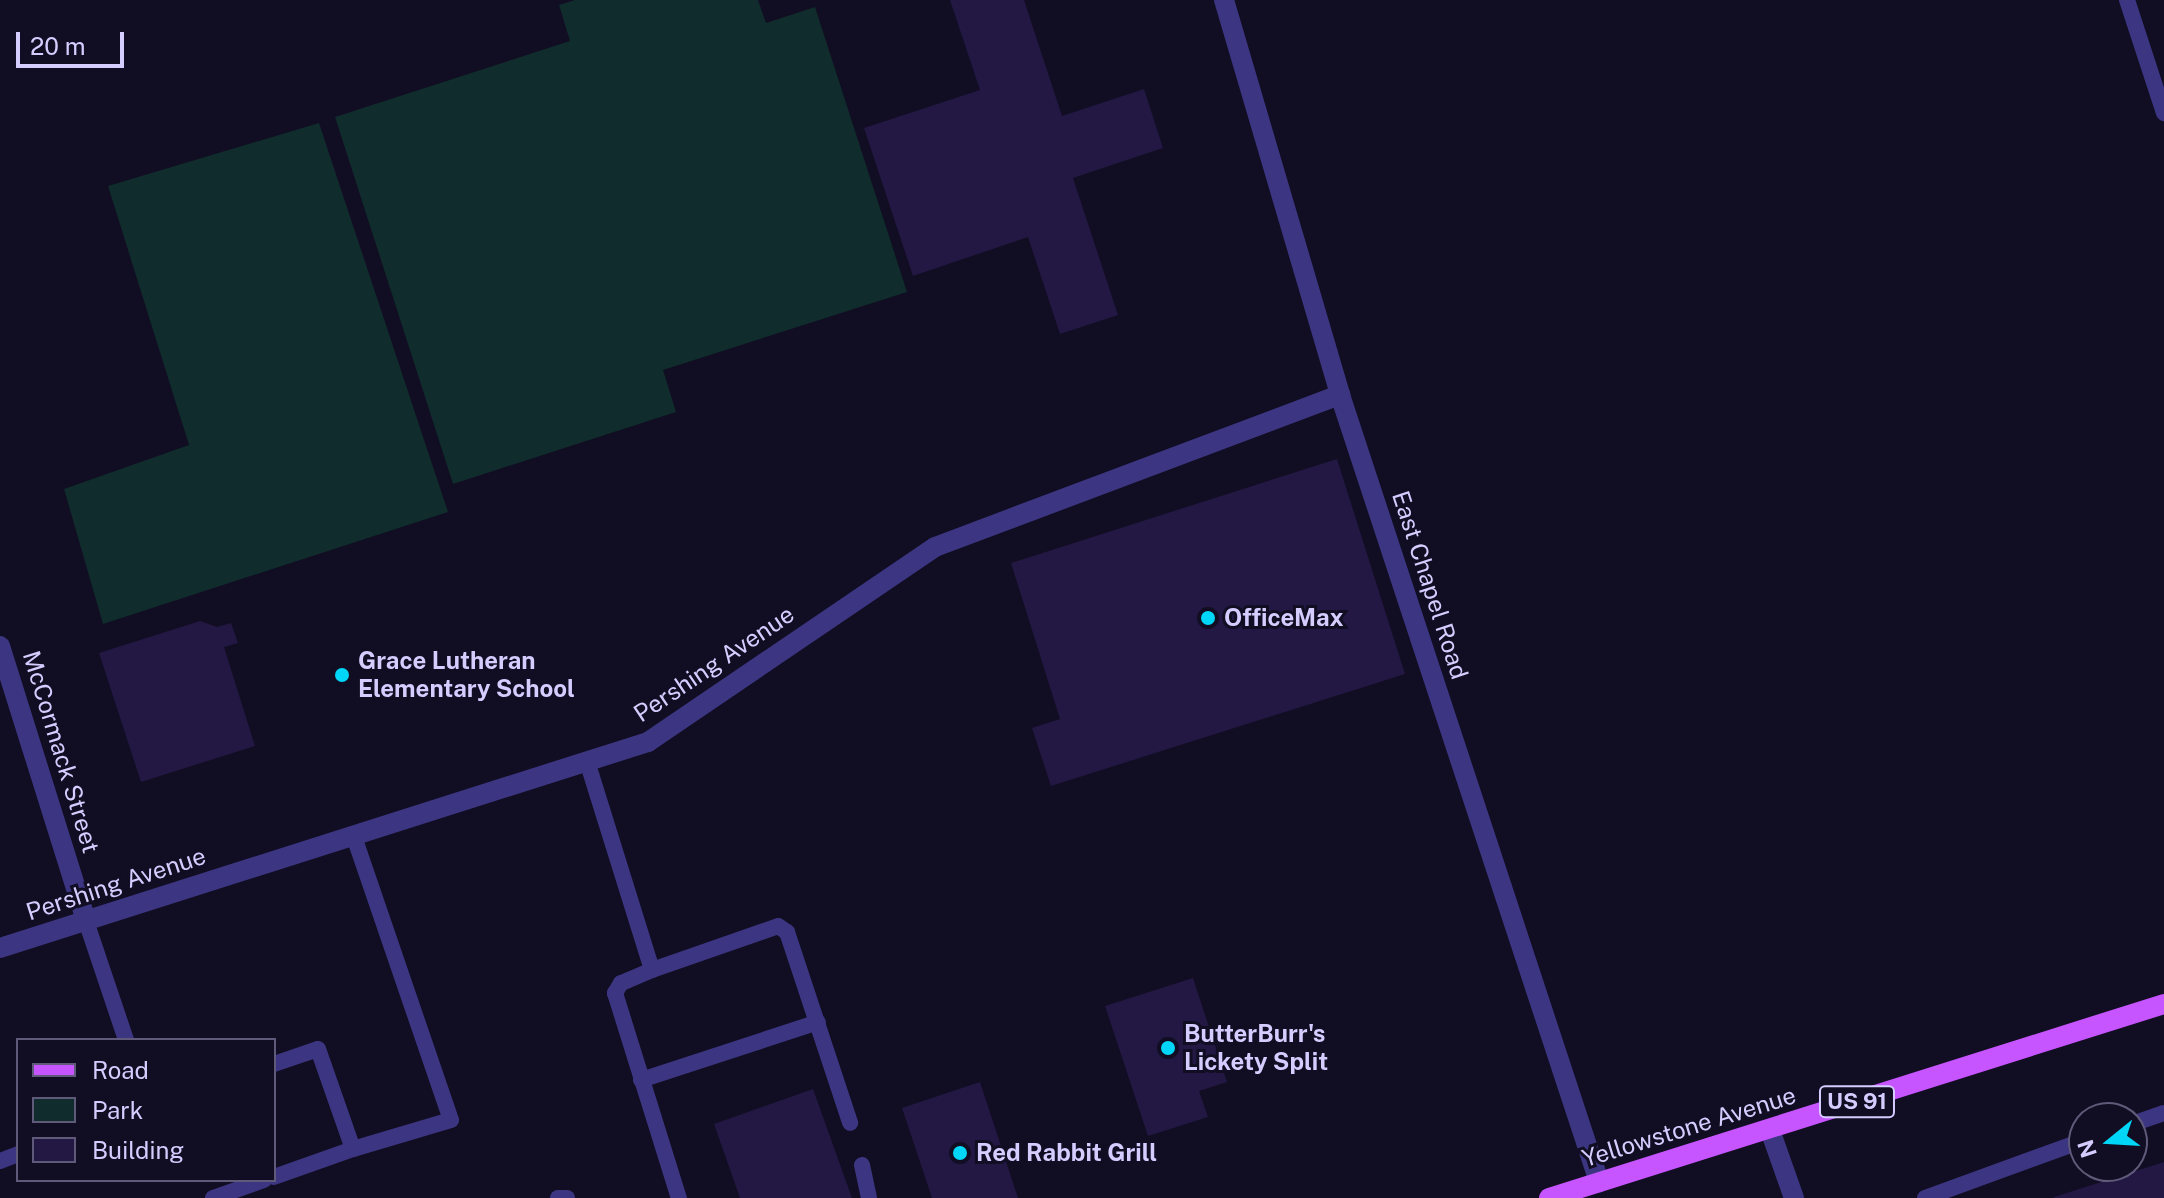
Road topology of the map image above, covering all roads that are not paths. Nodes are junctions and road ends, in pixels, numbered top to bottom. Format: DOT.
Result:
graph roads {
  1 [pos="1224,0"];
  2 [pos="2127,0"];
  3 [pos="2164,113"];
  4 [pos="1340,395"];
  5 [pos="0,646"];
  6 [pos="587,761"];
  7 [pos="354,836"];
  8 [pos="86,921"];
  9 [pos="0,948"];
  10 [pos="652,970"];
  11 [pos="2163,1008"];
  12 [pos="818,1022"];
  13 [pos="125,1038"];
  14 [pos="276,1063"];
  15 [pos="641,1080"];
  16 [pos="850,1123"];
  17 [pos="1770,1130"];
  18 [pos="2068,1146"];
  19 [pos="353,1149"];
  20 [pos="862,1165"];
  21 [pos="276,1176"];
  22 [pos="258,1182"];
  23 [pos="1599,1182"];
  24 [pos="213,1198"];
  25 [pos="558,1198"];
  26 [pos="567,1198"];
  27 [pos="679,1198"];
  28 [pos="869,1198"];
  29 [pos="1549,1198"];
  30 [pos="1794,1198"];
  31 [pos="1925,1198"];
  1 -- 4 [label="street, East Chapel Road"];
  2 -- 3 [label="lane"];
  4 -- 6 [label="street, Pershing Avenue"];
  4 -- 23 [label="street, East Chapel Road"];
  5 -- 8 [label="street, McCormack Street"];
  6 -- 7 [label="street, Pershing Avenue"];
  6 -- 10 [label="lane"];
  7 -- 8 [label="street, Pershing Avenue"];
  7 -- 19 [label="lane"];
  8 -- 9 [label="street, Pershing Avenue"];
  8 -- 13 [label="lane"];
  10 -- 12 [label="lane"];
  10 -- 15 [label="lane"];
  11 -- 17 [label="main road, Yellowstone Avenue / US 91"];
  12 -- 15 [label="lane"];
  12 -- 16 [label="lane"];
  14 -- 19 [label="lane"];
  15 -- 27 [label="lane"];
  17 -- 23 [label="main road, Yellowstone Avenue / US 91"];
  17 -- 30 [label="street"];
  18 -- 31 [label="lane"];
  19 -- 21 [label="lane"];
  20 -- 28 [label="lane"];
  22 -- 24 [label="lane"];
  23 -- 29 [label="main road, Yellowstone Avenue / US 91"];
  25 -- 26 [label="lane"];
}
